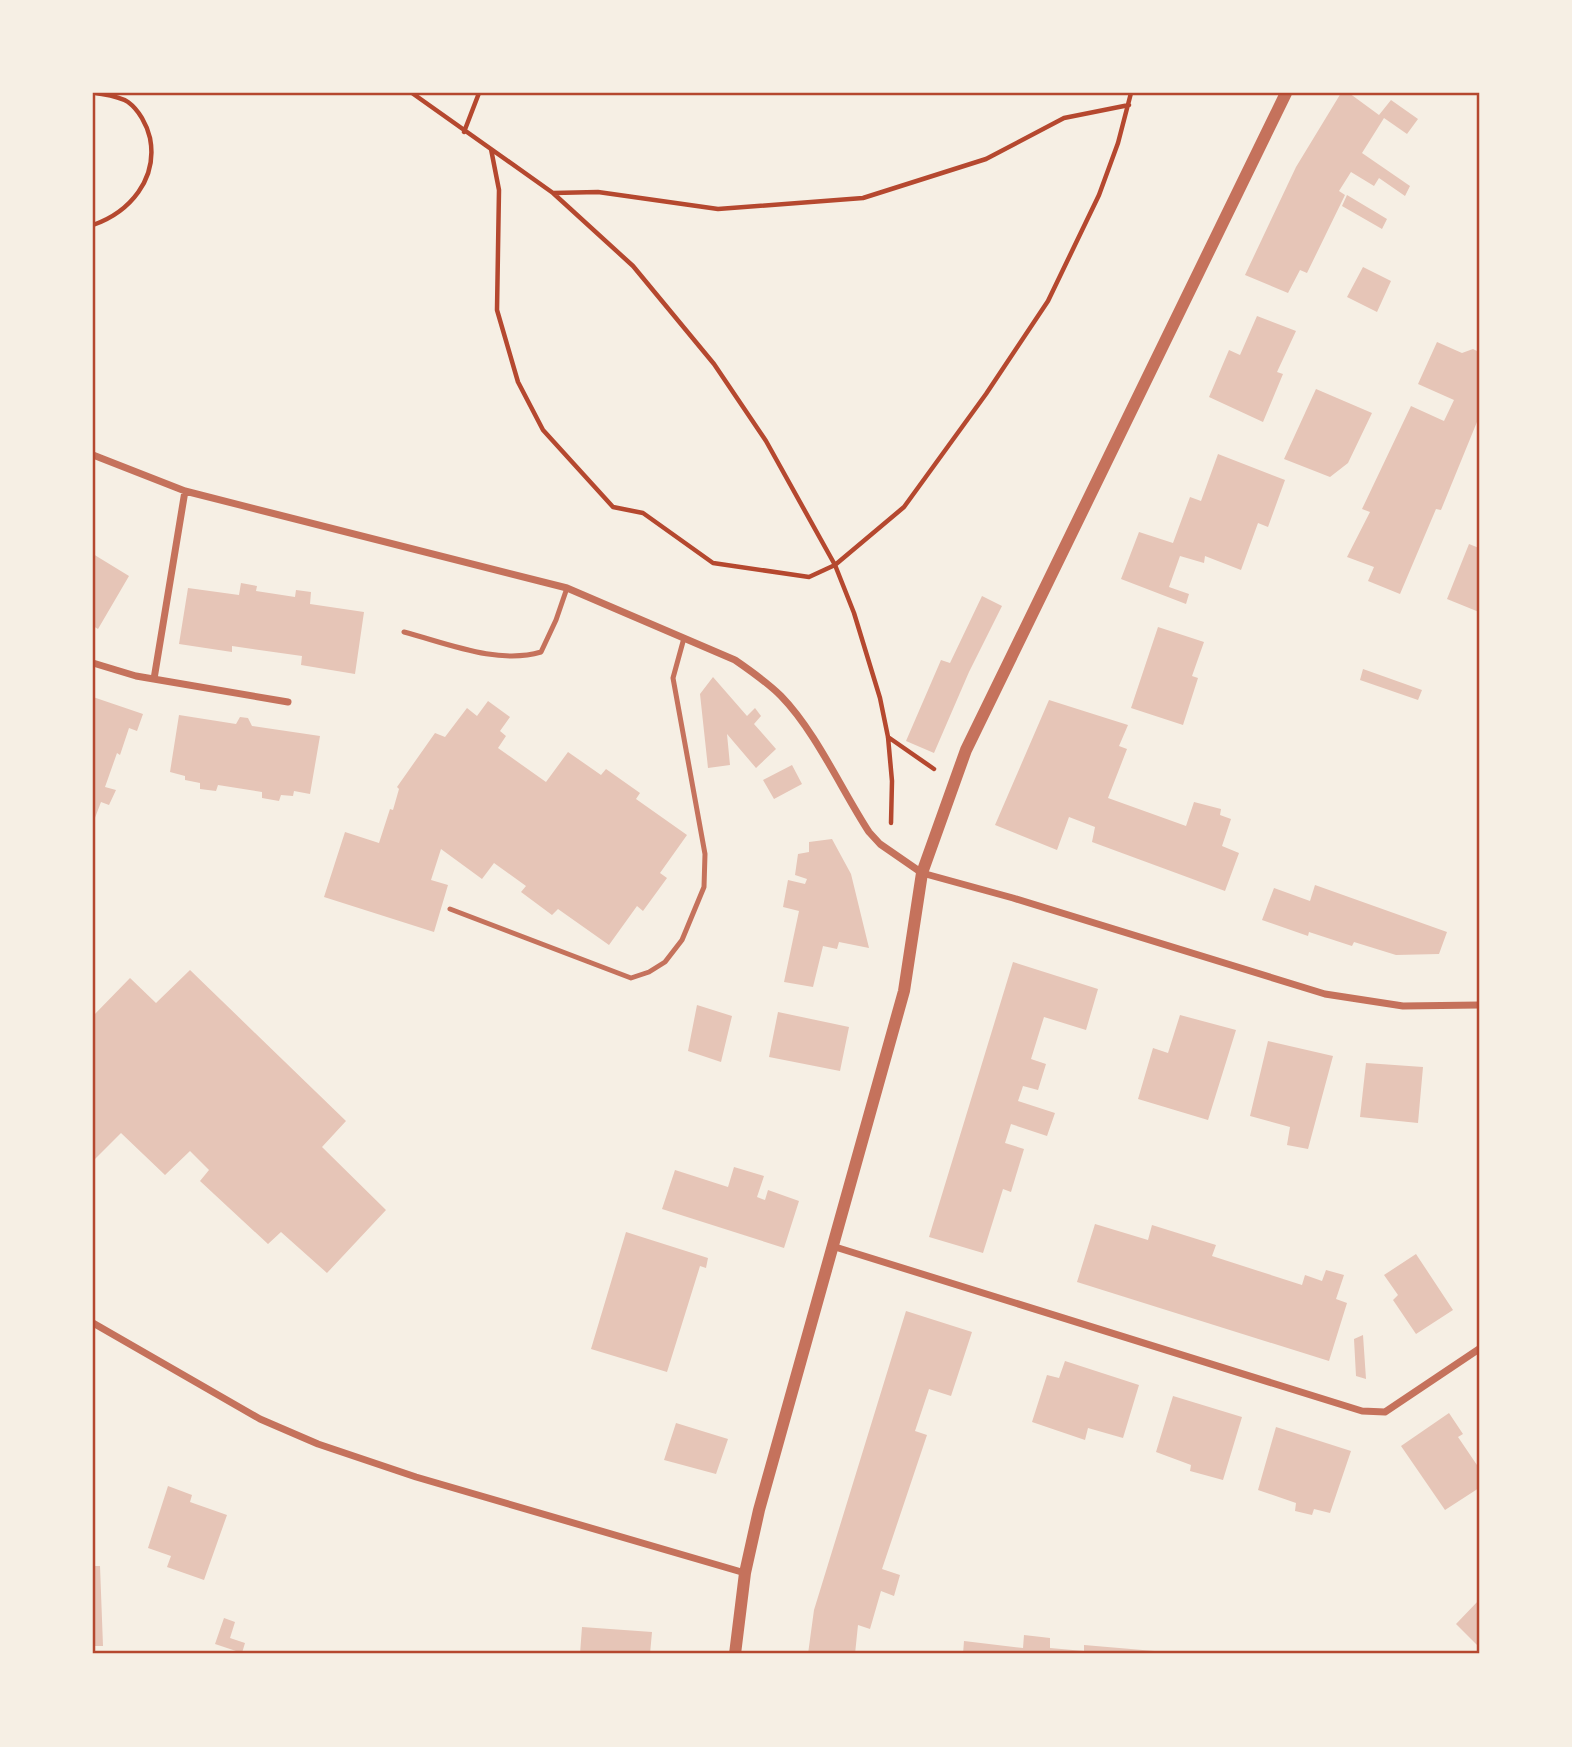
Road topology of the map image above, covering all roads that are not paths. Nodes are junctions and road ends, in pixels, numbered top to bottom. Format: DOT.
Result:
graph roads {
  1 [pos="1286,93"];
  2 [pos="93,455"];
  3 [pos="185,491"];
  4 [pos="567,588"];
  5 [pos="404,632"];
  6 [pos="684,638"];
  7 [pos="93,663"];
  8 [pos="154,679"];
  9 [pos="288,702"];
  10 [pos="922,873"];
  11 [pos="450,909"];
  12 [pos="1479,1005"];
  13 [pos="832,1247"];
  14 [pos="93,1323"];
  15 [pos="1479,1349"];
  16 [pos="744,1573"];
  17 [pos="734,1654"];
  1 -- 10 [label="street"];
  2 -- 3 [label="street"];
  3 -- 4 [label="street"];
  3 -- 8 [label="street"];
  4 -- 5 [label="lane"];
  4 -- 6 [label="street"];
  6 -- 10 [label="street"];
  6 -- 11 [label="lane"];
  7 -- 8 [label="street"];
  8 -- 9 [label="street"];
  10 -- 12 [label="street"];
  10 -- 13 [label="street"];
  13 -- 15 [label="street"];
  13 -- 16 [label="street"];
  14 -- 16 [label="street"];
  16 -- 17 [label="street"];
}
